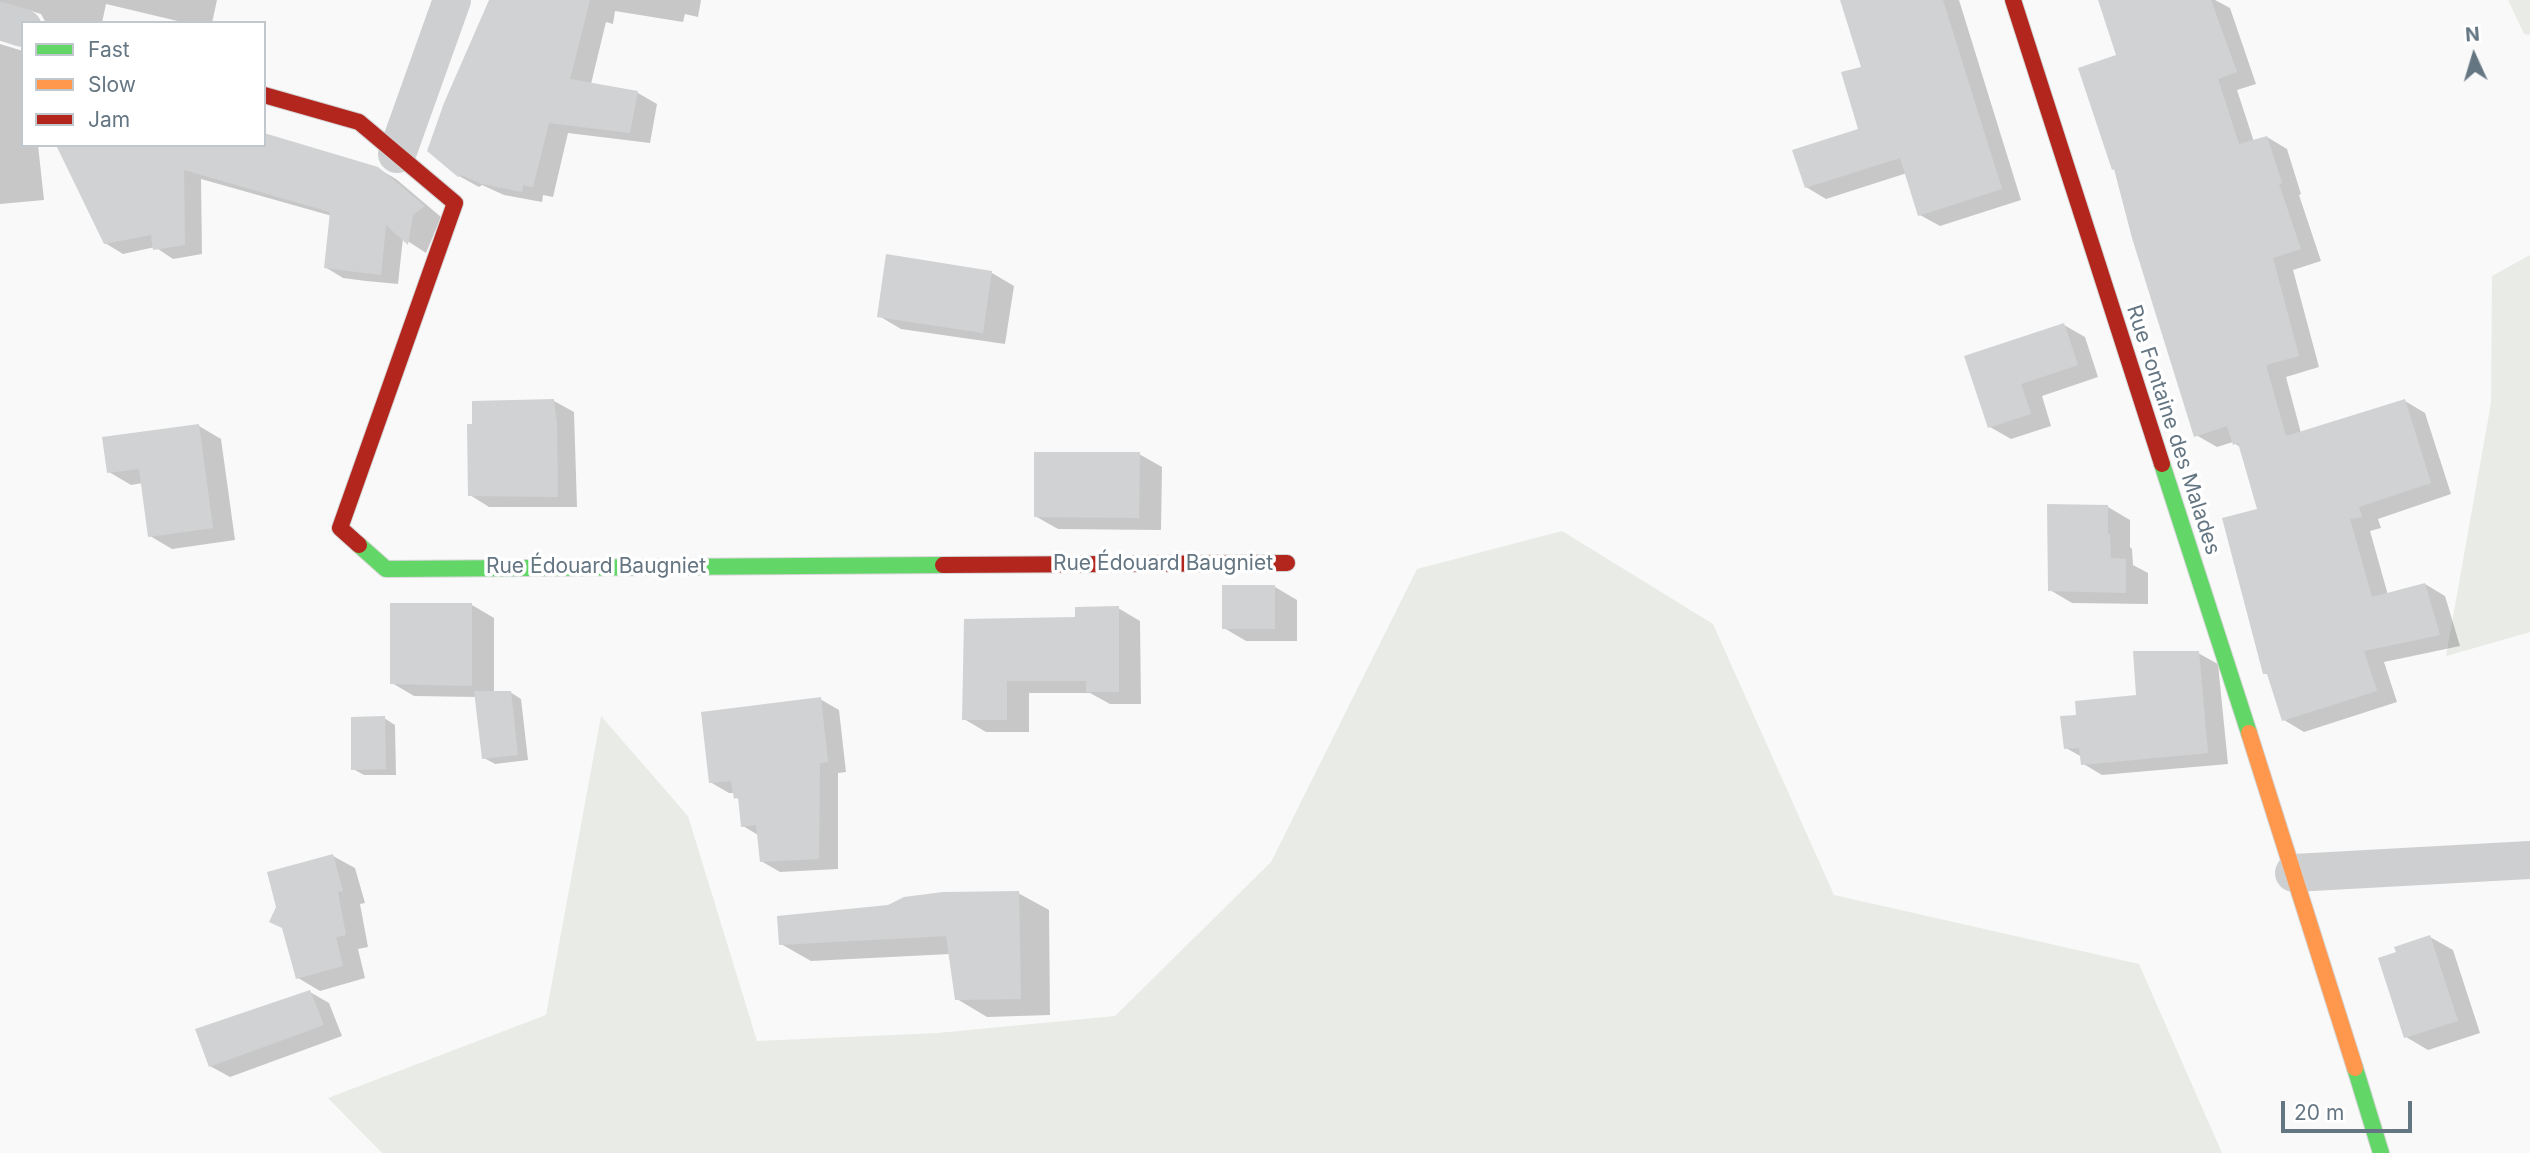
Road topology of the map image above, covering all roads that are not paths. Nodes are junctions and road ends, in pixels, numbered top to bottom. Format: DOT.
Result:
graph roads {
  1 [pos="452,0"];
  2 [pos="2013,0"];
  3 [pos="0,22"];
  4 [pos="21,27"];
  5 [pos="266,96"];
  6 [pos="397,154"];
  7 [pos="1287,563"];
  8 [pos="2530,860"];
  9 [pos="2294,873"];
  10 [pos="2381,1153"];
  1 -- 6 [label="street"];
  2 -- 9 [label="street, Rue Fontaine des Malades"];
  3 -- 4 [label="street"];
  5 -- 6 [label="street, Rue Édouard Baugniet"];
  6 -- 7 [label="street, Rue Édouard Baugniet"];
  8 -- 9 [label="street"];
  9 -- 10 [label="street, Rue Fontaine des Malades"];
}
